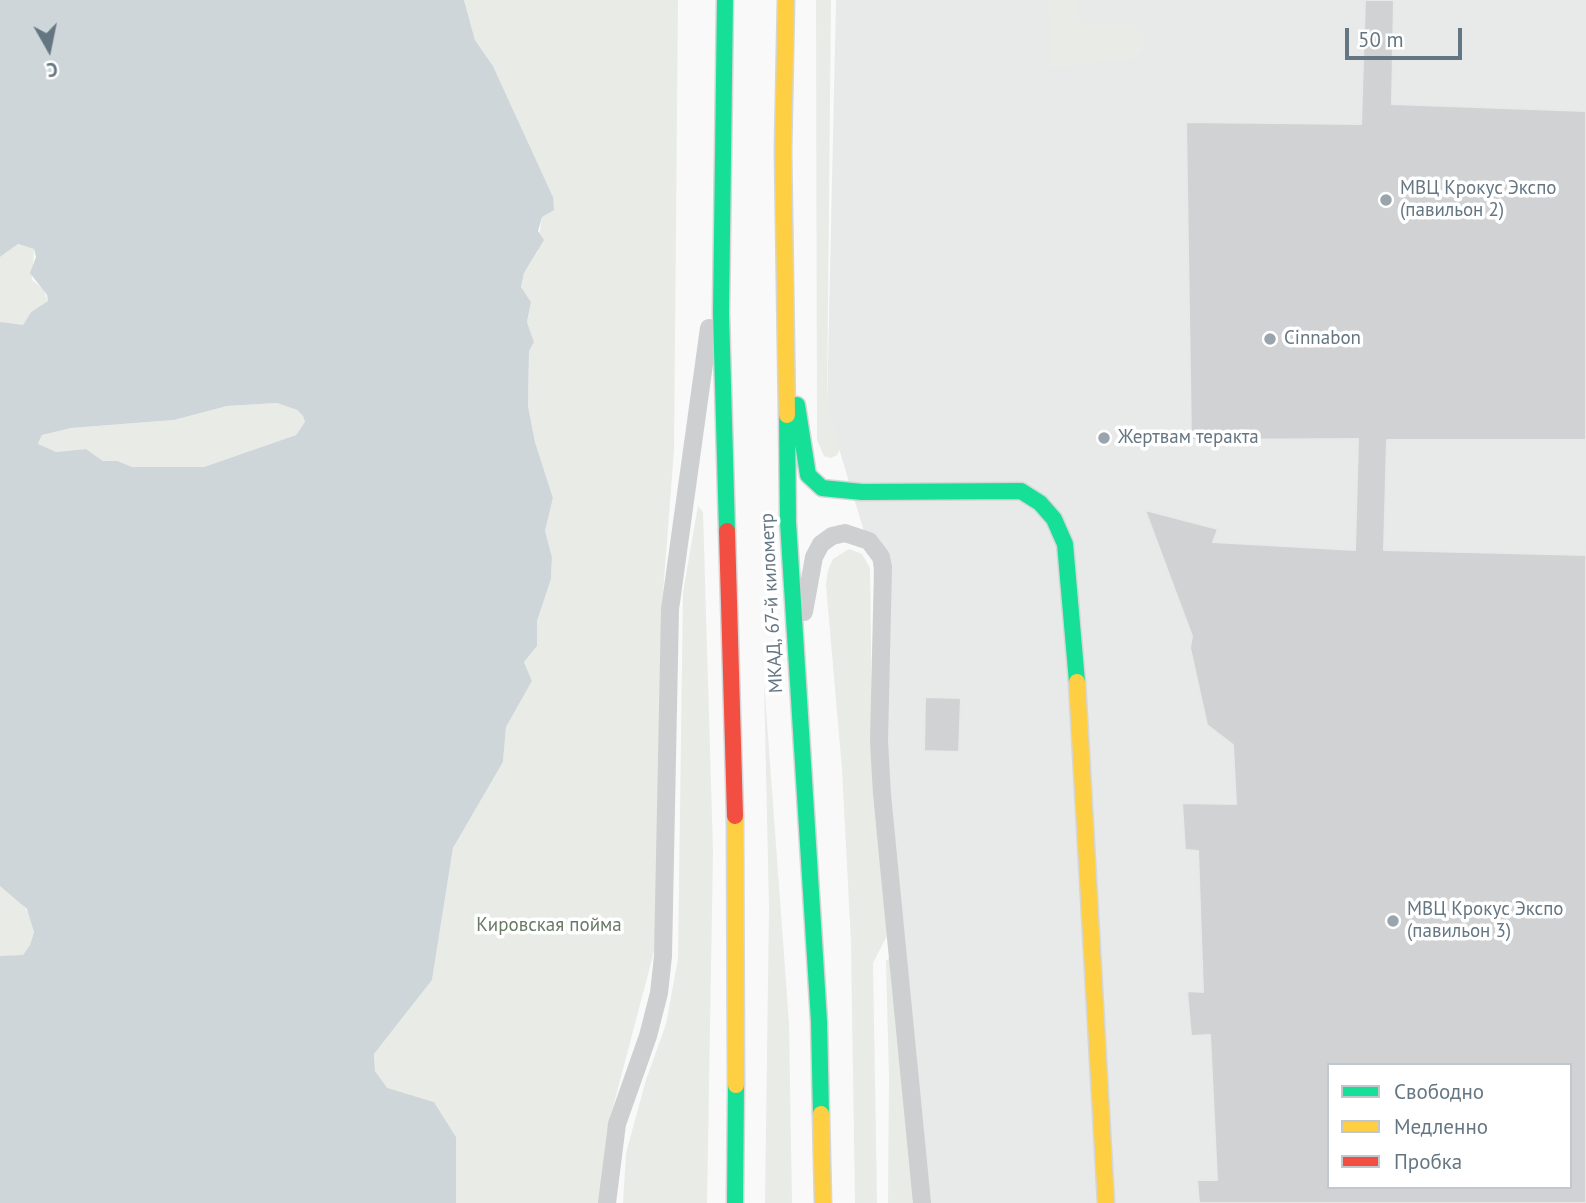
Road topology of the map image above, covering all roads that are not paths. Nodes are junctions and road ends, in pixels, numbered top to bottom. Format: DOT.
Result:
graph roads {
  1 [pos="725,0"];
  2 [pos="786,0"];
  3 [pos="723,175"];
  4 [pos="785,372"];
  5 [pos="797,656"];
  6 [pos="607,1203"];
  7 [pos="736,1203"];
  8 [pos="823,1203"];
  9 [pos="922,1203"];
  10 [pos="1106,1203"];
  1 -- 3 [label="main road"];
  2 -- 4 [label="main road, МКАД, 67-й километр"];
  3 -- 6 [label="street"];
  3 -- 7 [label="main road"];
  4 -- 5 [label="main road, МКАД, 67-й километр"];
  4 -- 10 [label="main road"];
  5 -- 8 [label="main road, МКАД, 67-й километр"];
  5 -- 9 [label="street"];
}
